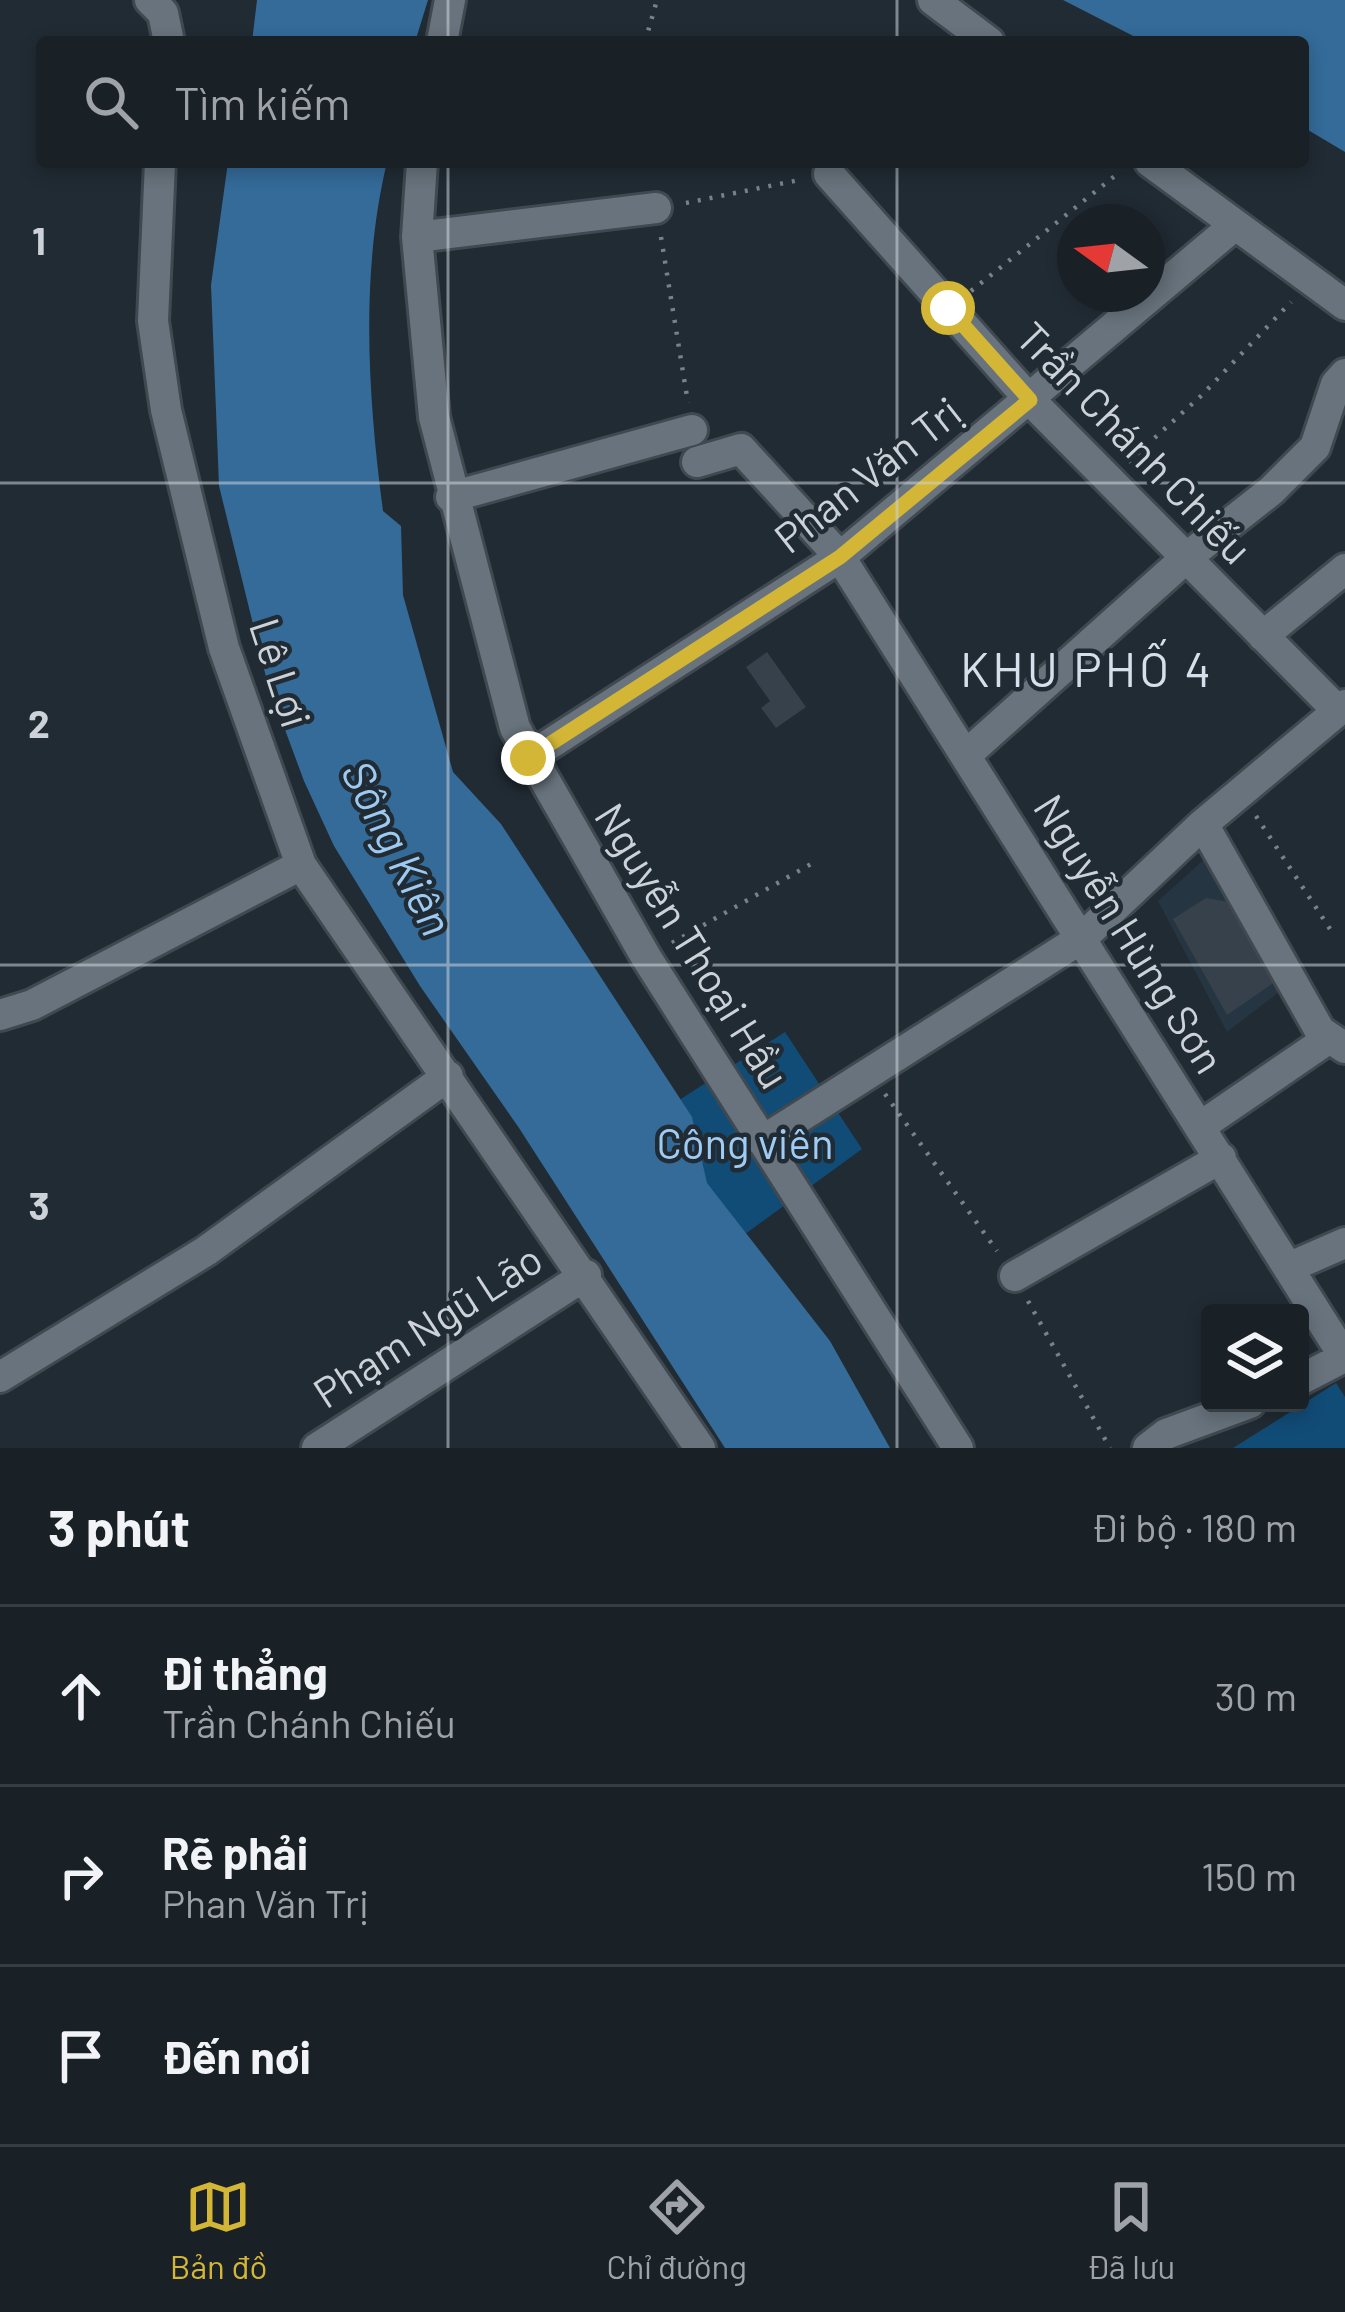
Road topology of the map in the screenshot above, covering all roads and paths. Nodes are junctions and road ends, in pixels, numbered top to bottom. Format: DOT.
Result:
graph roads {
  1 [pos="150,0"];
  2 [pos="450,0"];
  3 [pos="657,0"];
  4 [pos="933,0"];
  5 [pos="168,36"];
  6 [pos="443,36"];
  7 [pos="647,36"];
  8 [pos="981,36"];
  9 [pos="160,168"];
  10 [pos="422,168"];
  11 [pos="1122,168"];
  12 [pos="1158,168"];
  13 [pos="829,174"];
  14 [pos="656,208"];
  15 [pos="1234,225"];
  16 [pos="417,237"];
  17 [pos="1312,280"];
  18 [pos="1345,304"];
  19 [pos="948,308"];
  20 [pos="1345,374"];
  21 [pos="1030,400"];
  22 [pos="692,430"];
  23 [pos="698,462"];
  24 [pos="1108,479"];
  25 [pos="452,497"];
  26 [pos="840,557"];
  27 [pos="1186,558"];
  28 [pos="1345,569"];
  29 [pos="1263,637"];
  30 [pos="1341,708"];
  31 [pos="966,755"];
  32 [pos="528,758"];
  33 [pos="1240,794"];
  34 [pos="1203,824"];
  35 [pos="818,860"];
  36 [pos="301,865"];
  37 [pos="1332,932"];
  38 [pos="1082,938"];
  39 [pos="646,958"];
  40 [pos="0,1015"];
  41 [pos="1336,1043"];
  42 [pos="448,1076"];
  43 [pos="1201,1126"];
  44 [pos="762,1141"];
  45 [pos="1221,1158"];
  46 [pos="1345,1244"];
  47 [pos="1290,1267"];
  48 [pos="586,1275"];
  49 [pos="1015,1276"];
  50 [pos="1345,1357"];
  51 [pos="1309,1375"];
  52 [pos="0,1378"];
  53 [pos="1226,1412"];
  54 [pos="317,1448"];
  55 [pos="700,1448"];
  56 [pos="958,1448"];
  57 [pos="1148,1448"];
  1 -- 5 [label="street"];
  2 -- 6 [label="street"];
  3 -- 7 [label="path"];
  4 -- 8 [label="street"];
  9 -- 36 [label="street, Lê Lợi"];
  10 -- 16 [label="street, Nguyễn Thoại Hầu"];
  11 -- 19 [label="path"];
  12 -- 15 [label="street"];
  13 -- 14 [label="path"];
  13 -- 19 [label="street, Trần Chánh Chiếu"];
  14 -- 16 [label="street"];
  14 -- 22 [label="path"];
  15 -- 17 [label="street"];
  15 -- 21 [label="street, Phan Văn Trị"];
  16 -- 25 [label="street, Nguyễn Thoại Hầu"];
  17 -- 18 [label="street"];
  17 -- 24 [label="path"];
  19 -- 21 [label="street, Trần Chánh Chiếu"];
  20 -- 27 [label="street"];
  21 -- 24 [label="street, Trần Chánh Chiếu"];
  21 -- 26 [label="street, Phan Văn Trị"];
  22 -- 25 [label="street"];
  23 -- 26 [label="street, Nguyễn Hùng Sơn"];
  24 -- 27 [label="street, Trần Chánh Chiếu"];
  25 -- 32 [label="street, Nguyễn Thoại Hầu"];
  26 -- 31 [label="street, Nguyễn Hùng Sơn"];
  26 -- 32 [label="street, Phan Văn Trị"];
  27 -- 29 [label="street, Trần Chánh Chiếu"];
  27 -- 31 [label="street"];
  28 -- 29 [label="street"];
  29 -- 30 [label="street, Trần Chánh Chiếu"];
  30 -- 33 [label="street"];
  31 -- 38 [label="street, Nguyễn Hùng Sơn"];
  32 -- 39 [label="street, Nguyễn Thoại Hầu"];
  33 -- 34 [label="street"];
  33 -- 37 [label="path"];
  34 -- 38 [label="street"];
  34 -- 41 [label="street"];
  35 -- 39 [label="path"];
  36 -- 40 [label="street"];
  36 -- 42 [label="street, Lê Lợi"];
  38 -- 43 [label="street, Nguyễn Hùng Sơn"];
  38 -- 44 [label="street"];
  39 -- 44 [label="street, Nguyễn Thoại Hầu"];
  41 -- 43 [label="street"];
  42 -- 48 [label="street, Lê Lợi"];
  42 -- 52 [label="street"];
  43 -- 45 [label="street, Nguyễn Hùng Sơn"];
  44 -- 56 [label="street, Nguyễn Thoại Hầu"];
  45 -- 47 [label="street, Nguyễn Hùng Sơn"];
  45 -- 49 [label="street"];
  46 -- 47 [label="street"];
  47 -- 50 [label="street, Nguyễn Hùng Sơn"];
  48 -- 54 [label="street, Phạm Ngũ Lão"];
  48 -- 55 [label="street, Lê Lợi"];
  50 -- 51 [label="street"];
  53 -- 57 [label="street"];
}
